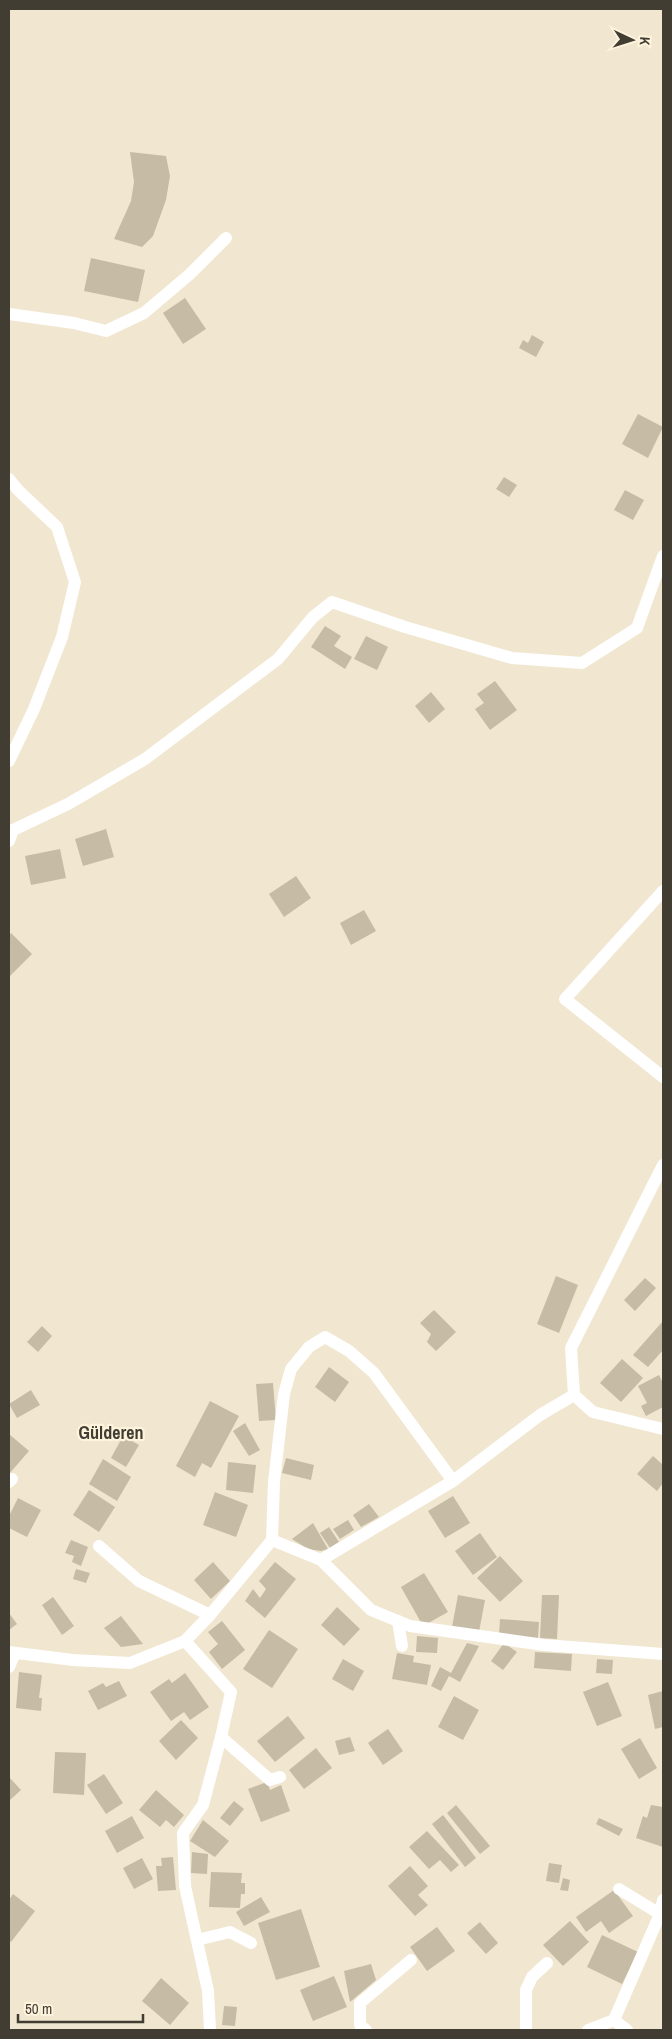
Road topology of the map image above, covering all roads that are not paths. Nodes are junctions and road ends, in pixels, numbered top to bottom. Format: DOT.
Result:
graph roads {
  1 [pos="226,238"];
  2 [pos="9,314"];
  3 [pos="9,479"];
  4 [pos="663,556"];
  5 [pos="9,761"];
  6 [pos="10,830"];
  7 [pos="663,891"];
  8 [pos="663,1077"];
  9 [pos="663,1165"];
  10 [pos="574,1395"];
  11 [pos="663,1429"];
  12 [pos="453,1481"];
  13 [pos="272,1540"];
  14 [pos="99,1546"];
  15 [pos="321,1560"];
  16 [pos="210,1615"];
  17 [pos="398,1620"];
  18 [pos="185,1641"];
  19 [pos="402,1646"];
  20 [pos="12,1652"];
  21 [pos="663,1654"];
  22 [pos="9,1667"];
  23 [pos="221,1737"];
  24 [pos="280,1778"];
  25 [pos="619,1889"];
  26 [pos="663,1900"];
  27 [pos="660,1914"];
  28 [pos="197,1940"];
  29 [pos="251,1943"];
  30 [pos="411,1960"];
  31 [pos="547,1963"];
  32 [pos="614,2020"];
  33 [pos="210,2030"];
  34 [pos="366,2030"];
  35 [pos="526,2030"];
  36 [pos="588,2030"];
  37 [pos="627,2030"];
  1 -- 2 [label="street"];
  3 -- 5 [label="street"];
  4 -- 6 [label="street"];
  7 -- 8 [label="street"];
  9 -- 10 [label="street"];
  10 -- 11 [label="street"];
  10 -- 12 [label="street"];
  12 -- 13 [label="street"];
  12 -- 15 [label="street"];
  13 -- 15 [label="street"];
  13 -- 16 [label="street"];
  14 -- 16 [label="street"];
  15 -- 17 [label="street"];
  16 -- 18 [label="street"];
  17 -- 19 [label="street"];
  17 -- 21 [label="street"];
  18 -- 20 [label="street"];
  18 -- 23 [label="street"];
  20 -- 22 [label="street"];
  23 -- 24 [label="street"];
  23 -- 28 [label="street"];
  25 -- 27 [label="street"];
  26 -- 27 [label="street"];
  27 -- 32 [label="street"];
  28 -- 29 [label="street"];
  28 -- 33 [label="street"];
  30 -- 34 [label="street"];
  31 -- 35 [label="street"];
  32 -- 36 [label="street"];
  32 -- 37 [label="street"];
}
